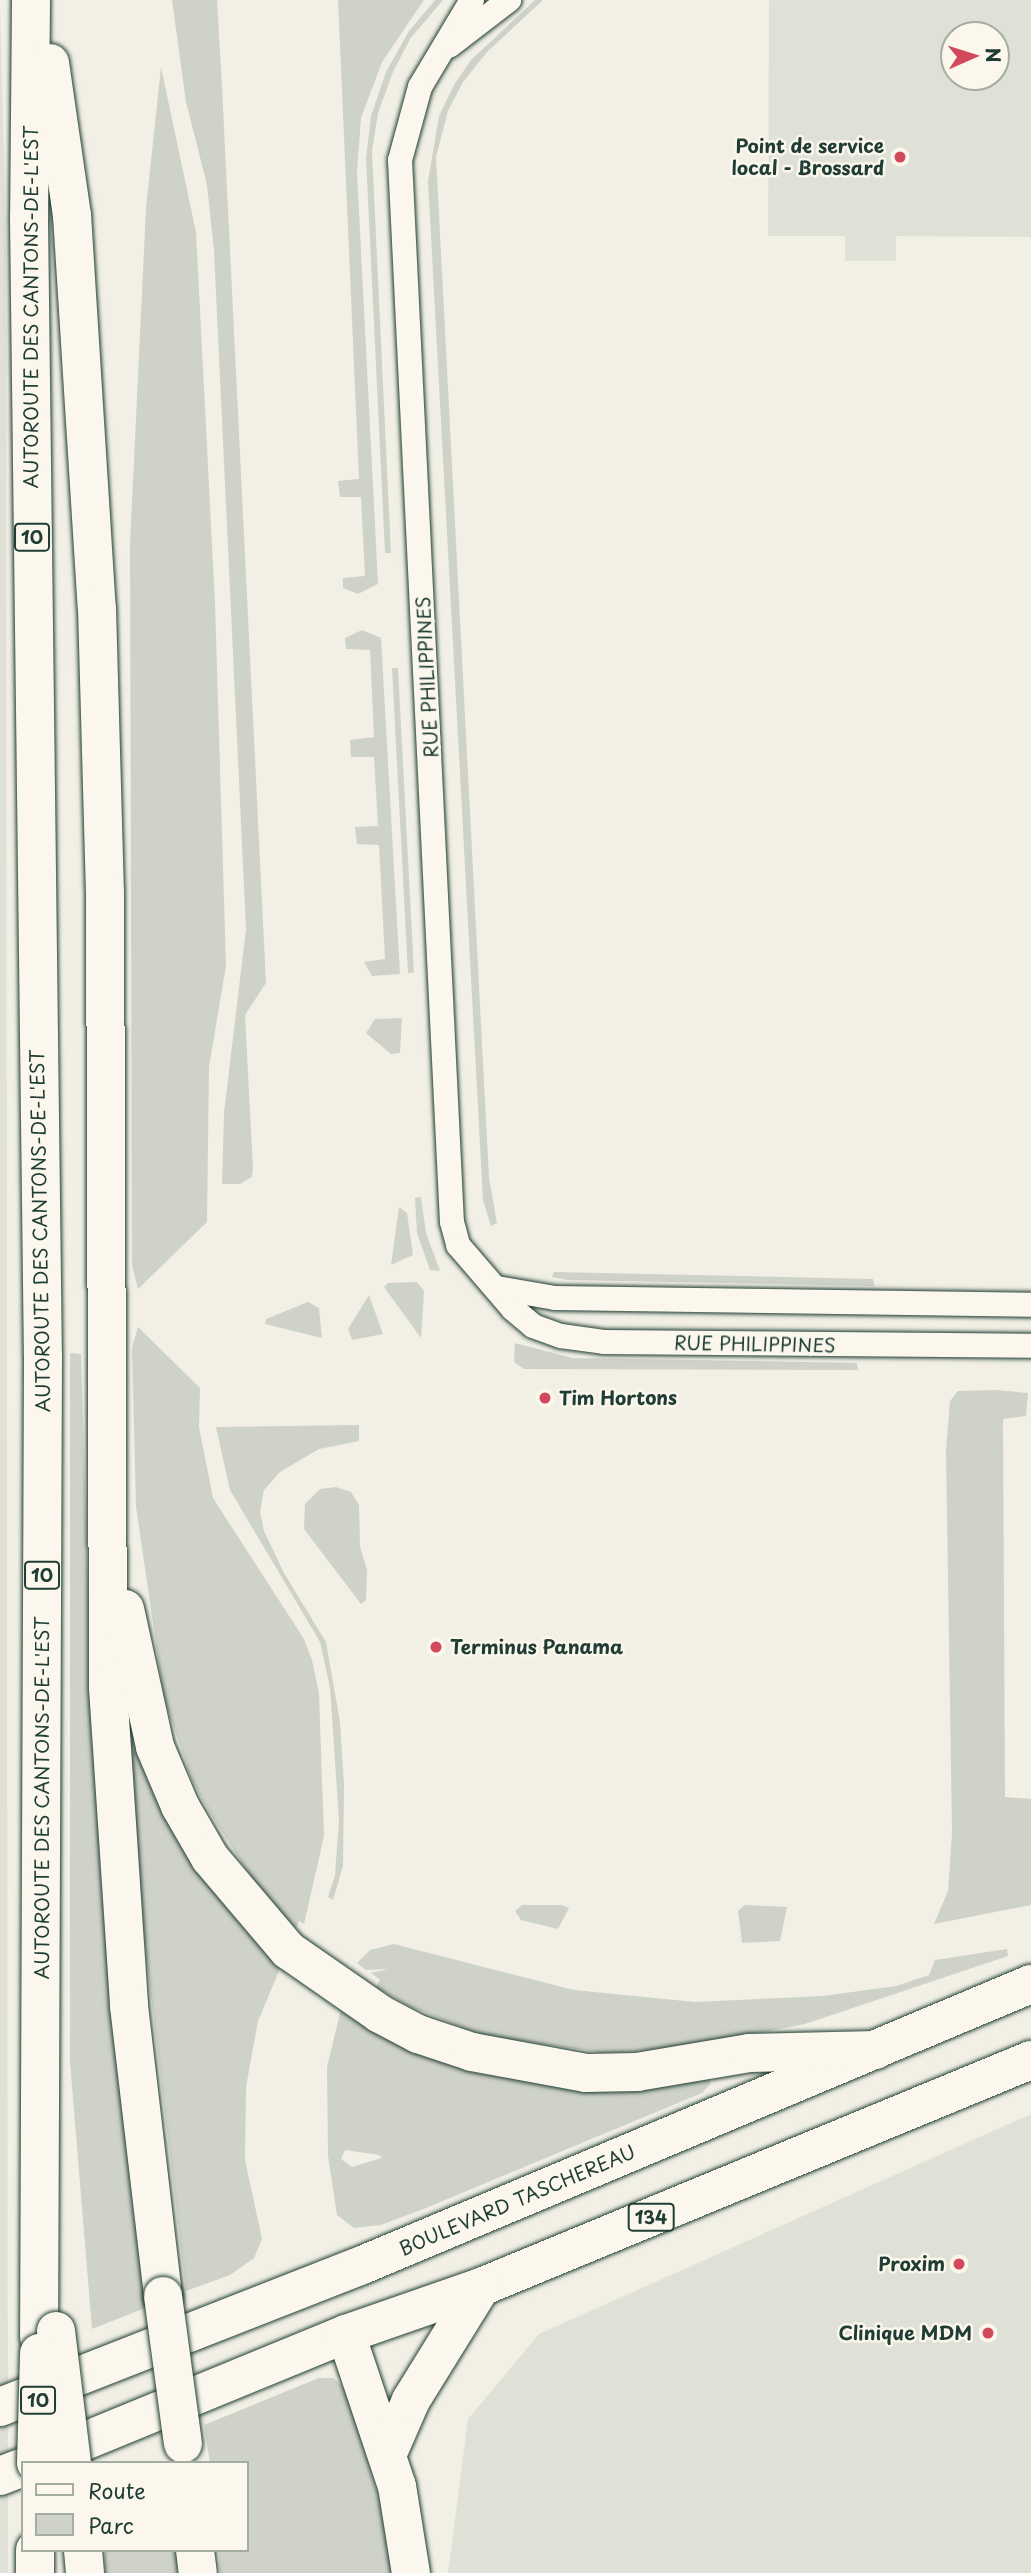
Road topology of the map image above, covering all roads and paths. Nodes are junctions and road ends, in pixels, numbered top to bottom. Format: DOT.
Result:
graph roads {
  1 [pos="31,0"];
  2 [pos="40,0"];
  3 [pos="472,0"];
  4 [pos="509,0"];
  5 [pos="435,57"];
  6 [pos="497,1288"];
  7 [pos="1031,1305"];
  8 [pos="1031,1346"];
  9 [pos="106,1451"];
  10 [pos="1031,1984"];
  11 [pos="876,2050"];
  12 [pos="1031,2060"];
  13 [pos="328,2278"];
  14 [pos="481,2287"];
  15 [pos="48,2334"];
  16 [pos="346,2334"];
  17 [pos="0,2407"];
  18 [pos="184,2453"];
  19 [pos="388,2453"];
  20 [pos="34,2461"];
  21 [pos="39,2461"];
  22 [pos="72,2461"];
  23 [pos="21,2468"];
  24 [pos="0,2476"];
  25 [pos="35,2552"];
  26 [pos="83,2552"];
  27 [pos="195,2552"];
  28 [pos="35,2573"];
  29 [pos="85,2573"];
  30 [pos="198,2573"];
  31 [pos="411,2573"];
  1 -- 15 [label="main road, AUTOROUTE DES CANTONS-DE-L'EST / 10"];
  2 -- 9 [label="main road"];
  3 -- 5 [label="street, RUE PHILIPPINES"];
  4 -- 5 [label="street, RUE PHILIPPINES"];
  5 -- 6 [label="street, RUE PHILIPPINES"];
  6 -- 7 [label="street"];
  6 -- 8 [label="street, RUE PHILIPPINES"];
  9 -- 11 [label="main road"];
  9 -- 18 [label="main road, bridge"];
  10 -- 11 [label="main road, BOULEVARD TASCHEREAU"];
  11 -- 13 [label="main road, BOULEVARD TASCHEREAU"];
  12 -- 14 [label="main road, 134"];
  13 -- 16 [label="main road"];
  13 -- 17 [label="main road, BOULEVARD TASCHEREAU"];
  14 -- 16 [label="main road, 134"];
  14 -- 19 [label="main road"];
  15 -- 20 [label="main road, AUTOROUTE DES CANTONS-DE-L'EST / 10, bridge"];
  15 -- 22 [label="main road, bridge"];
  16 -- 19 [label="main road"];
  16 -- 21 [label="main road, 134"];
  19 -- 31 [label="main road"];
  23 -- 24 [label="main road"];
  25 -- 28 [label="main road"];
  26 -- 29 [label="main road"];
  27 -- 30 [label="main road"];
}
